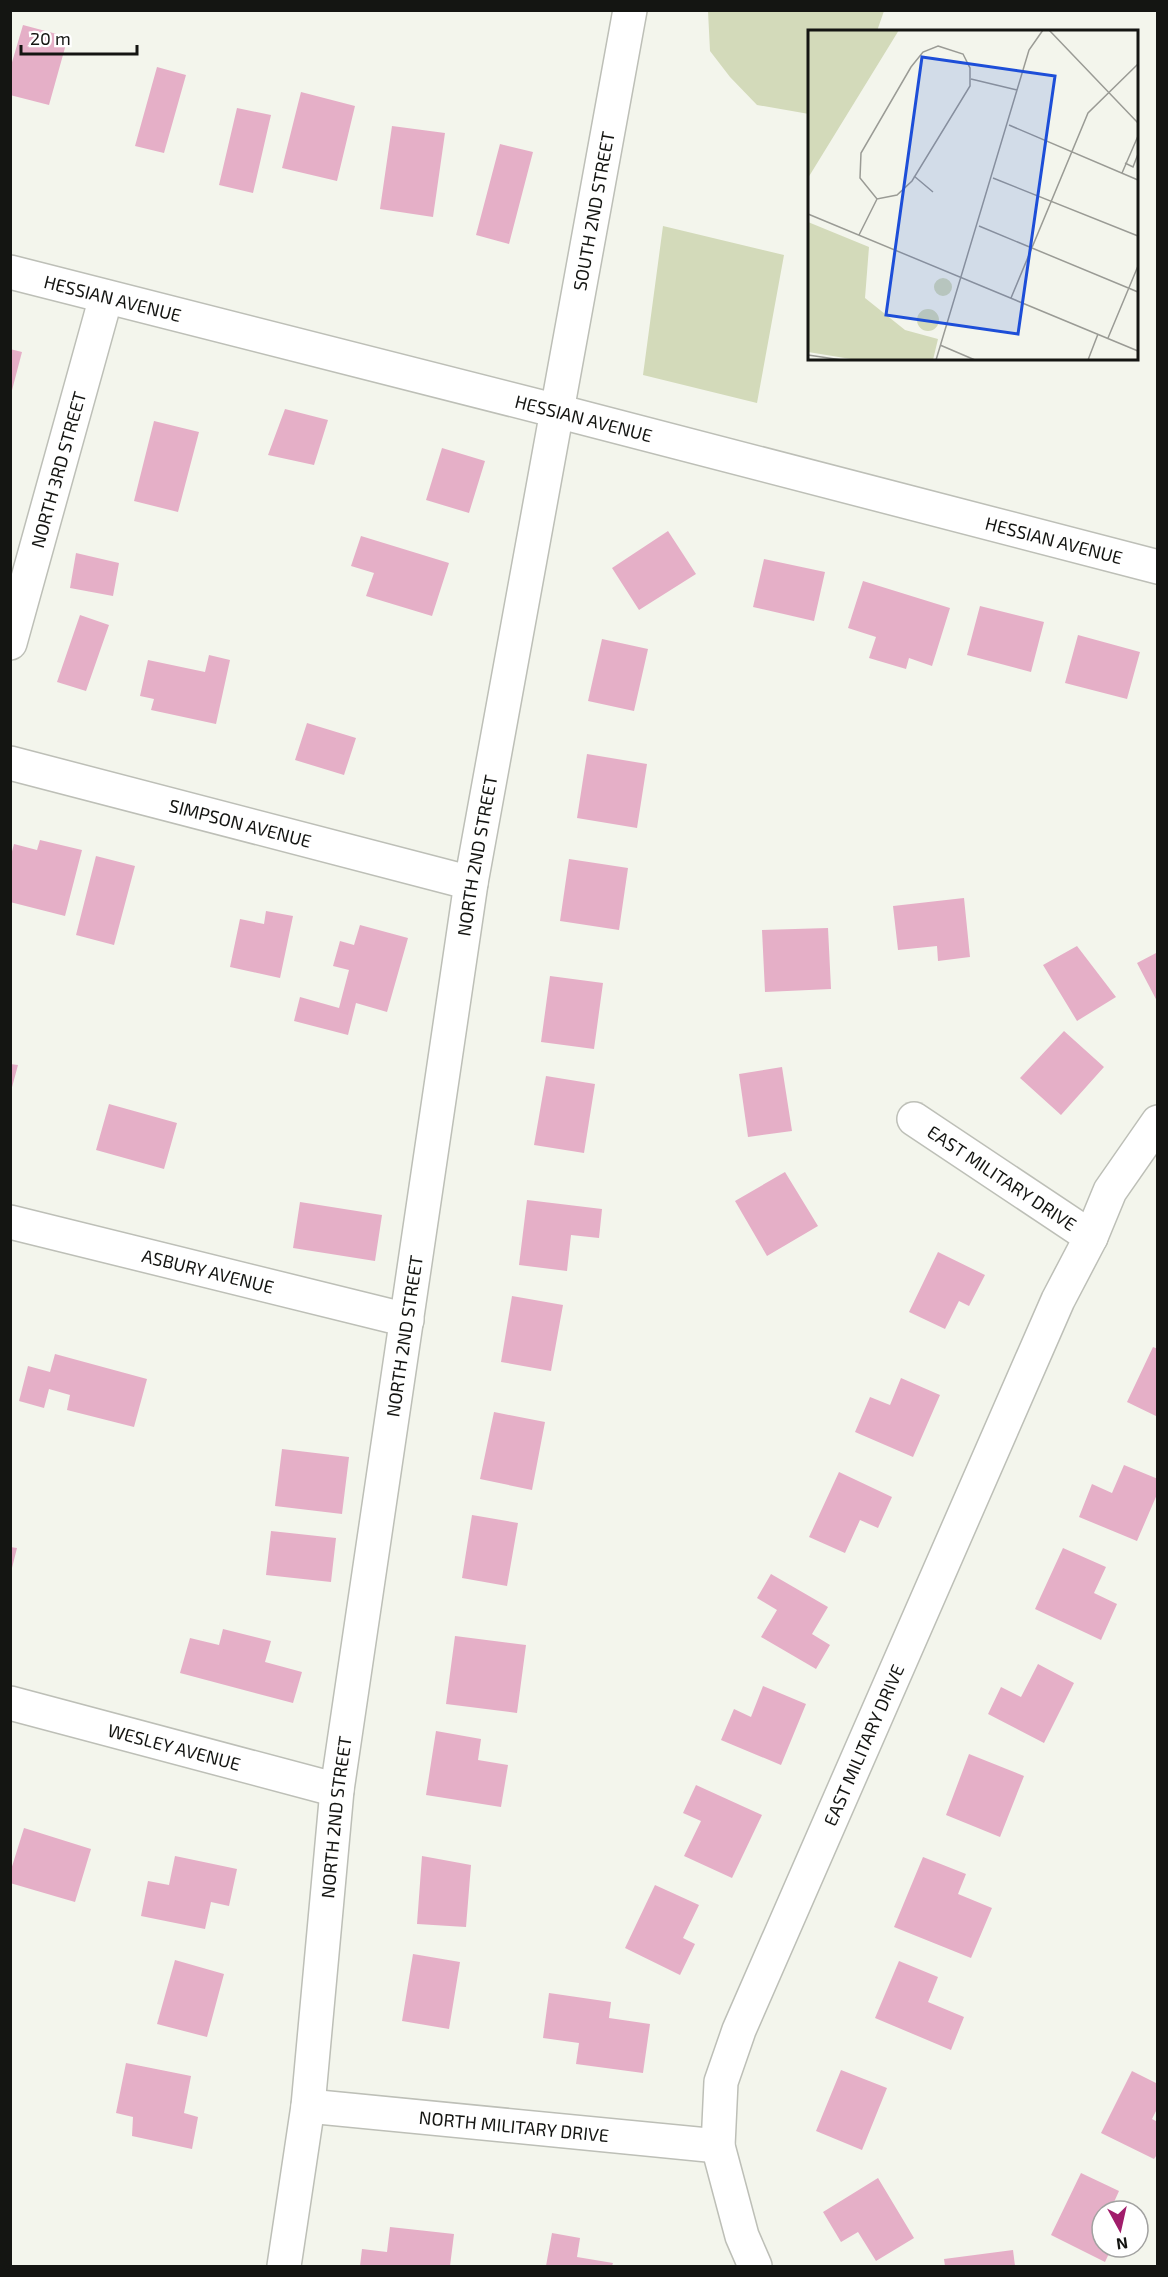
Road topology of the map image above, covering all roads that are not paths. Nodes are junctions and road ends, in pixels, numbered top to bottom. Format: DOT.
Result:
graph roads {
  1 [pos="630,10"];
  2 [pos="10,272"];
  3 [pos="106,297"];
  4 [pos="557,411"];
  5 [pos="1158,567"];
  6 [pos="10,643"];
  7 [pos="10,763"];
  8 [pos="471,883"];
  9 [pos="914,1119"];
  10 [pos="1158,1122"];
  11 [pos="10,1222"];
  12 [pos="1091,1237"];
  13 [pos="406,1320"];
  14 [pos="10,1703"];
  15 [pos="337,1790"];
  16 [pos="308,2106"];
  17 [pos="718,2146"];
  18 [pos="284,2266"];
  19 [pos="755,2266"];
  1 -- 4 [label="street, SOUTH 2ND STREET"];
  2 -- 3 [label="street, HESSIAN AVENUE"];
  3 -- 4 [label="street, HESSIAN AVENUE"];
  3 -- 6 [label="street, NORTH 3RD STREET"];
  4 -- 5 [label="street, HESSIAN AVENUE"];
  4 -- 8 [label="street, NORTH 2ND STREET"];
  7 -- 8 [label="street, SIMPSON AVENUE"];
  8 -- 13 [label="street, NORTH 2ND STREET"];
  9 -- 12 [label="street, EAST MILITARY DRIVE"];
  10 -- 12 [label="street, EAST MILITARY DRIVE"];
  11 -- 13 [label="street, ASBURY AVENUE"];
  12 -- 17 [label="street, EAST MILITARY DRIVE"];
  13 -- 15 [label="street, NORTH 2ND STREET"];
  14 -- 15 [label="street, WESLEY AVENUE"];
  15 -- 16 [label="street, NORTH 2ND STREET"];
  16 -- 17 [label="street, NORTH MILITARY DRIVE"];
  16 -- 18 [label="street, NORTH 2ND STREET"];
  17 -- 19 [label="street, EAST MILITARY DRIVE"];
}
